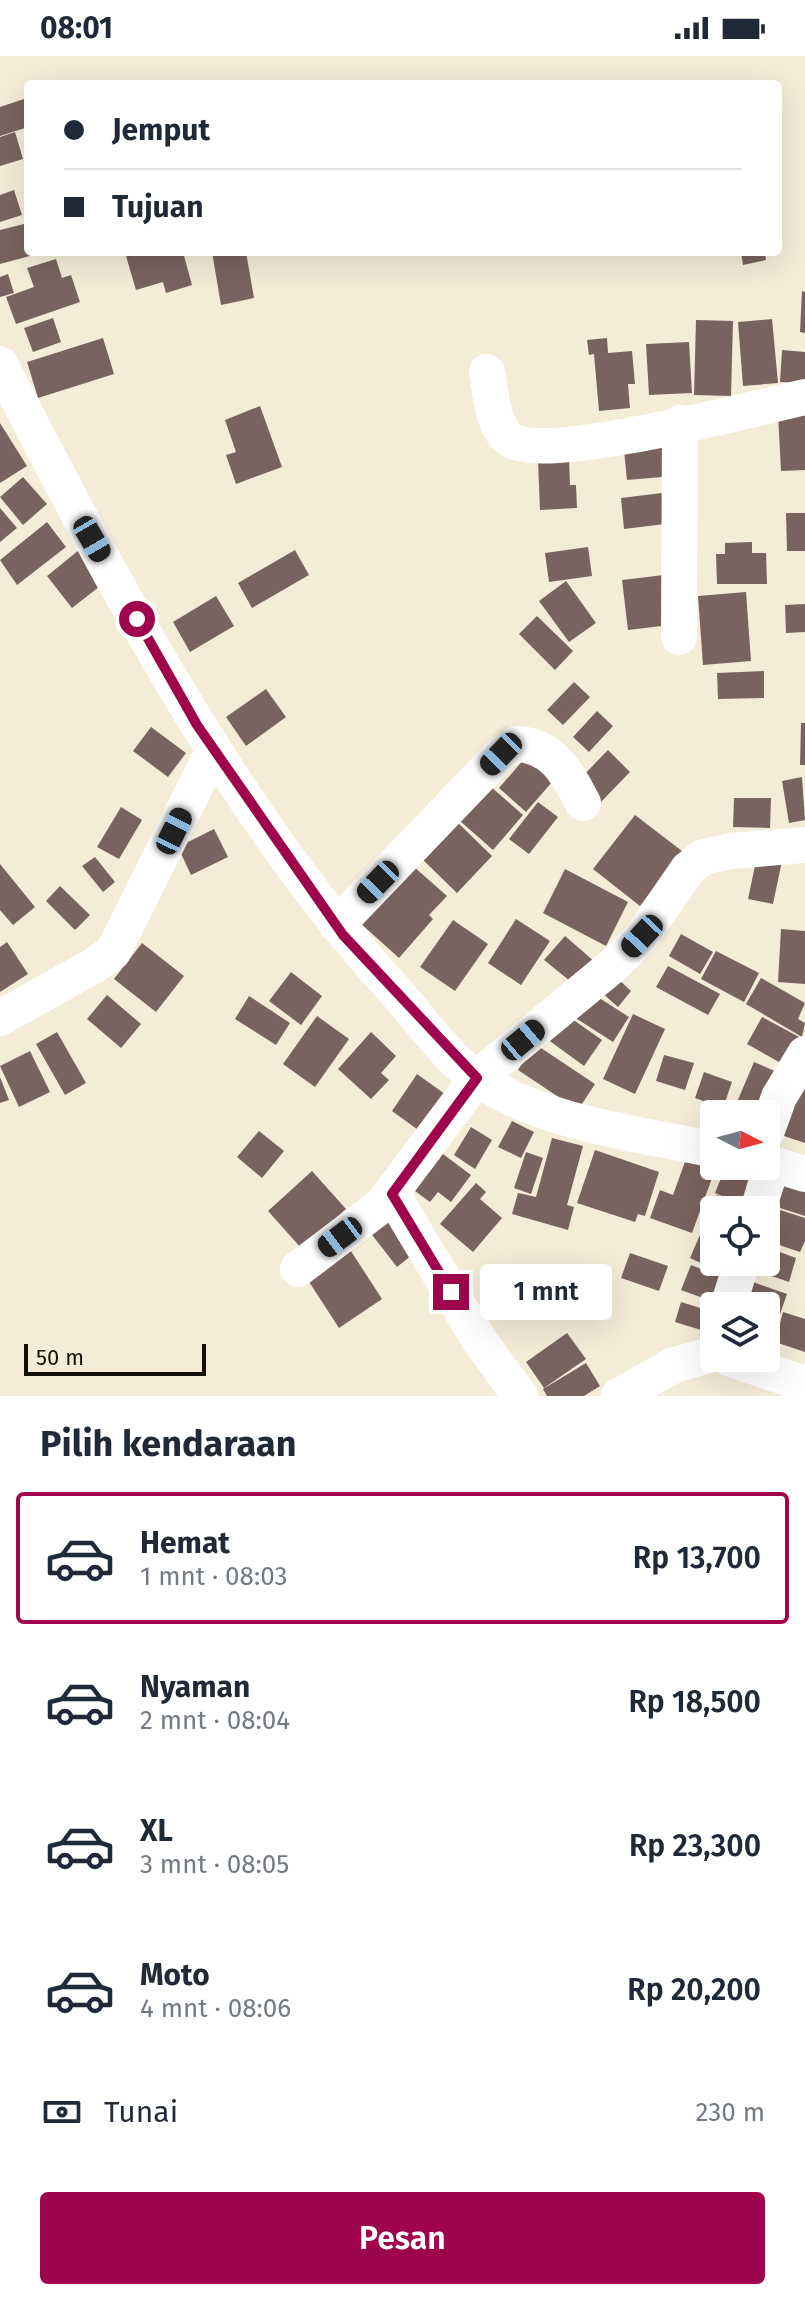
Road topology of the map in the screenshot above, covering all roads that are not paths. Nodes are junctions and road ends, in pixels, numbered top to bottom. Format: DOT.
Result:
graph roads {
  1 [pos="0,364"];
  2 [pos="487,372"];
  3 [pos="805,397"];
  4 [pos="680,423"];
  5 [pos="679,637"];
  6 [pos="214,749"];
  7 [pos="583,803"];
  8 [pos="805,845"];
  9 [pos="337,925"];
  10 [pos="0,1018"];
  11 [pos="805,1054"];
  12 [pos="477,1078"];
  13 [pos="779,1100"];
  14 [pos="700,1147"];
  15 [pos="392,1194"];
  16 [pos="298,1269"];
  17 [pos="700,1358"];
  18 [pos="769,1372"];
  19 [pos="805,1384"];
  20 [pos="520,1396"];
  21 [pos="619,1396"];
  1 -- 6 [label="street"];
  2 -- 4 [label="street"];
  3 -- 4 [label="street"];
  4 -- 5 [label="street"];
  6 -- 9 [label="street"];
  6 -- 10 [label="street"];
  7 -- 9 [label="street"];
  8 -- 12 [label="street"];
  9 -- 12 [label="street"];
  11 -- 13 [label="street"];
  12 -- 14 [label="street"];
  12 -- 15 [label="street"];
  15 -- 16 [label="street"];
  15 -- 20 [label="street"];
  17 -- 21 [label="street"];
  18 -- 19 [label="street"];
}
